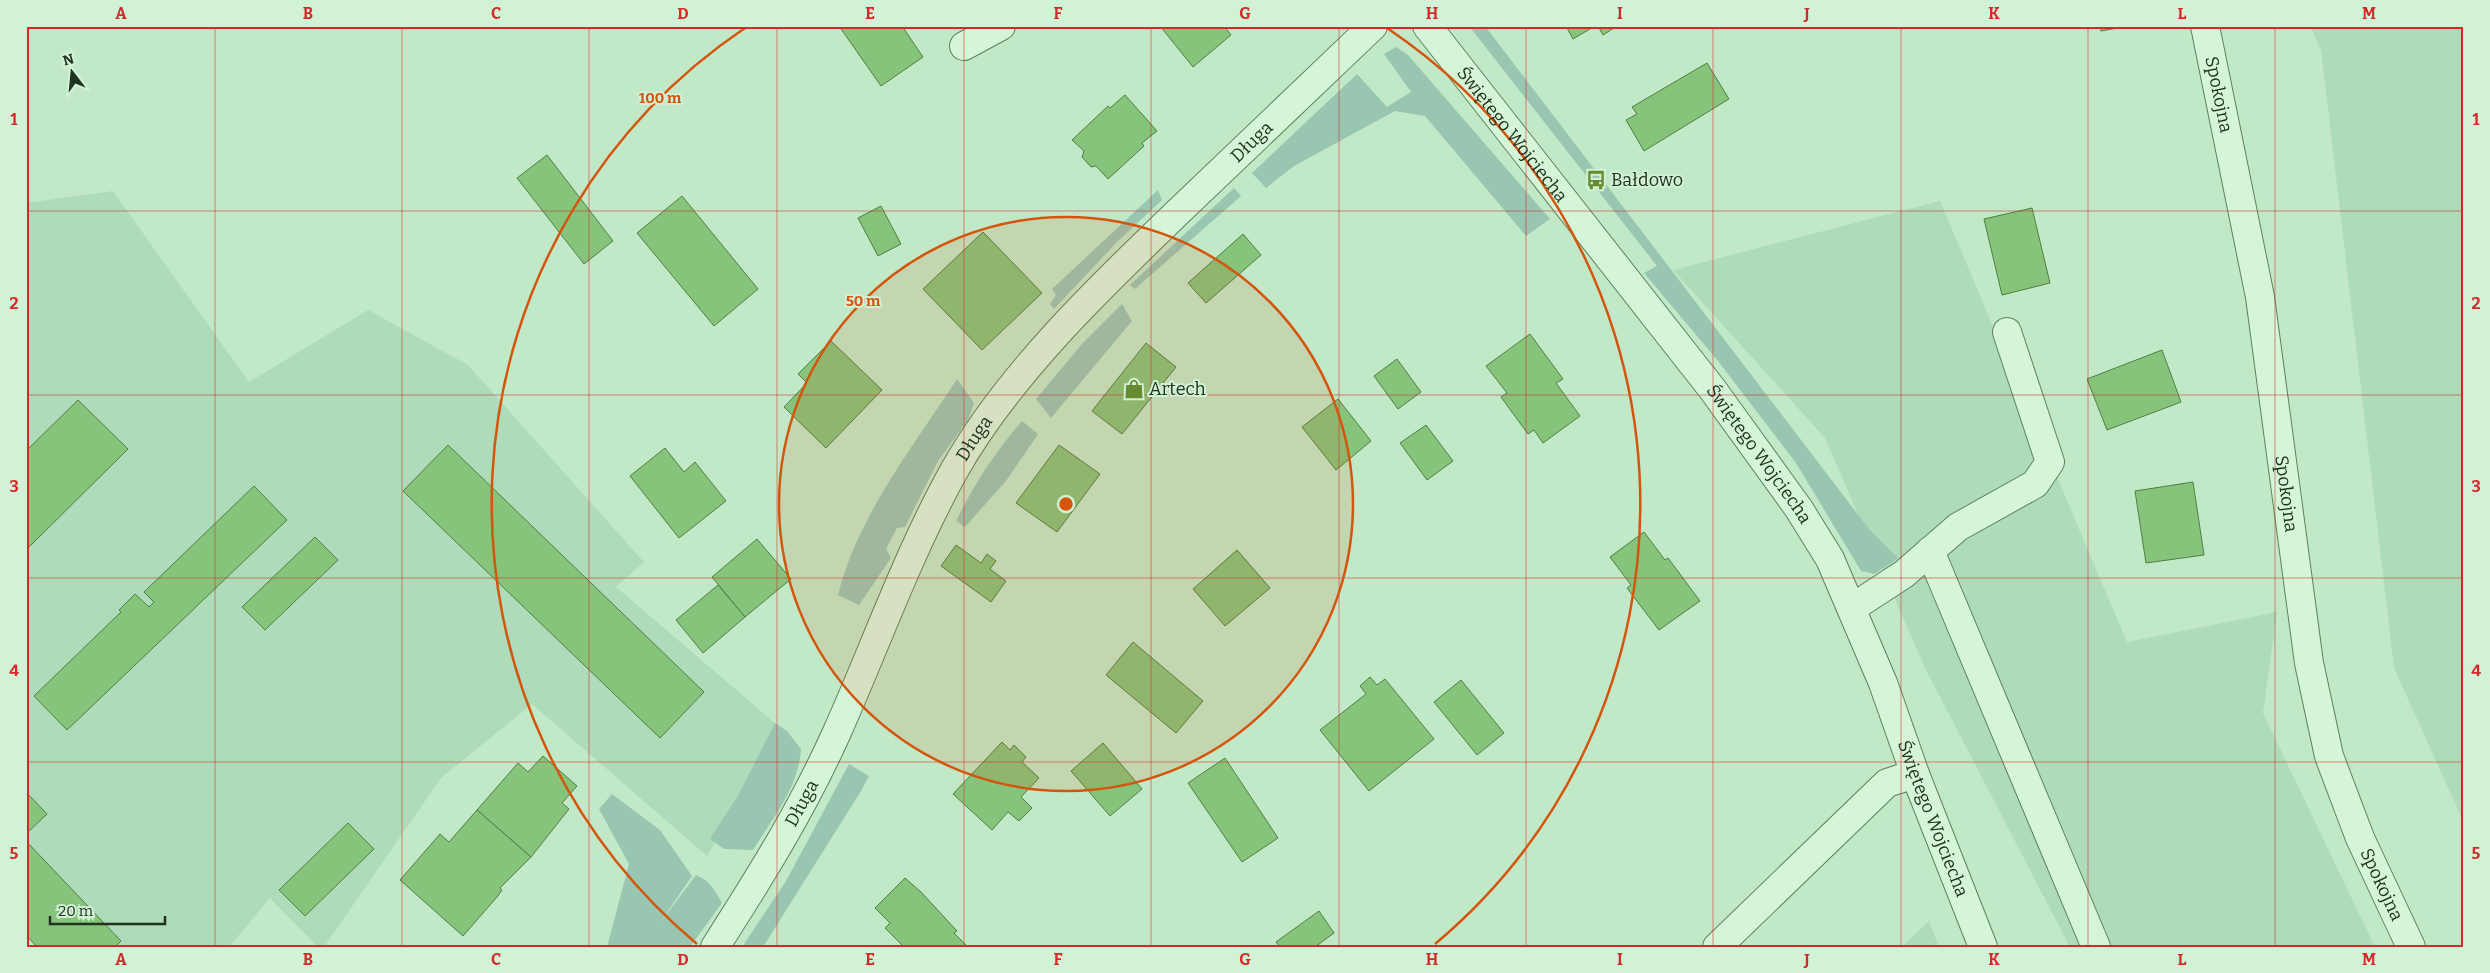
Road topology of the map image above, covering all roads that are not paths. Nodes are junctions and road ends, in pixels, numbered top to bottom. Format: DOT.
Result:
graph roads {
  1 [pos="1001,26"];
  2 [pos="1372,26"];
  3 [pos="1427,26"];
  4 [pos="2205,26"];
  5 [pos="964,46"];
  6 [pos="2007,332"];
  7 [pos="1930,551"];
  8 [pos="1852,608"];
  9 [pos="1915,774"];
  10 [pos="715,947"];
  11 [pos="1717,947"];
  12 [pos="1983,947"];
  13 [pos="2096,947"];
  14 [pos="2411,947"];
  1 -- 5 [label="street"];
  2 -- 10 [label="street, Długa"];
  3 -- 8 [label="street, Świętego Wojciecha"];
  4 -- 14 [label="street, Spokojna"];
  6 -- 7 [label="street"];
  7 -- 8 [label="street"];
  7 -- 13 [label="street"];
  8 -- 9 [label="street, Świętego Wojciecha"];
  9 -- 11 [label="street"];
  9 -- 12 [label="street, Świętego Wojciecha"];
}
